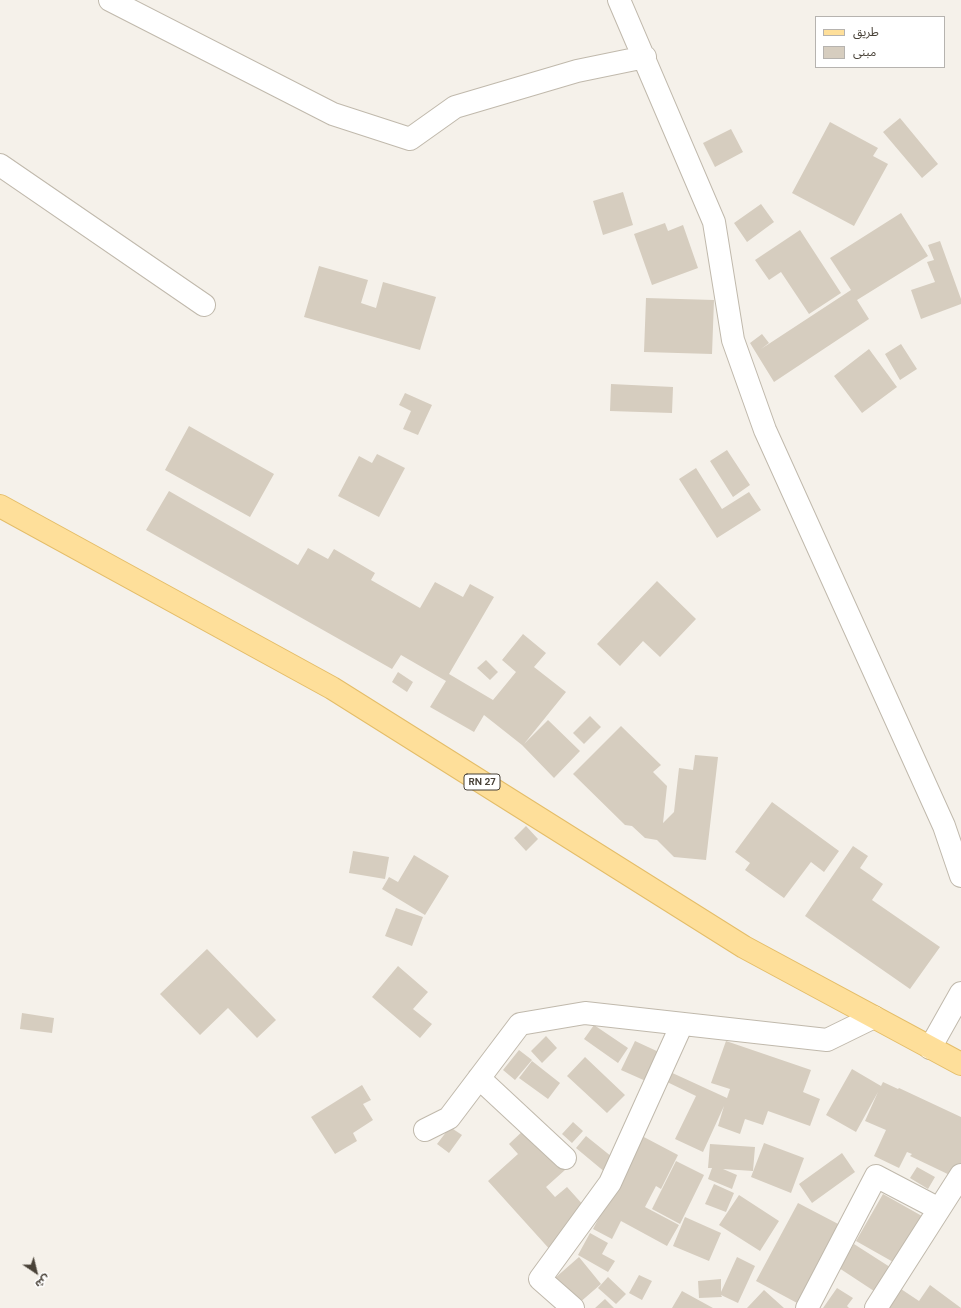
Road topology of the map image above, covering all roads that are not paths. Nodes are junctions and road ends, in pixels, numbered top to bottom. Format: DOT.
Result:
graph roads {
  1 [pos="619,0"];
  2 [pos="113,1"];
  3 [pos="645,57"];
  4 [pos="0,165"];
  5 [pos="204,305"];
  6 [pos="0,506"];
  7 [pos="952,822"];
  8 [pos="961,876"];
  9 [pos="961,993"];
  10 [pos="874,1017"];
  11 [pos="682,1024"];
  12 [pos="930,1048"];
  13 [pos="961,1064"];
  14 [pos="479,1078"];
  15 [pos="425,1130"];
  16 [pos="565,1158"];
  17 [pos="961,1175"];
  18 [pos="939,1209"];
  19 [pos="573,1308"];
  20 [pos="807,1308"];
  21 [pos="876,1308"];
  1 -- 3 [label="street"];
  2 -- 3 [label="street"];
  3 -- 7 [label="street"];
  4 -- 5 [label="street"];
  6 -- 10 [label="main road, RN 27"];
  7 -- 8 [label="street"];
  9 -- 12 [label="street"];
  10 -- 11 [label="street"];
  10 -- 12 [label="main road, RN 27"];
  11 -- 14 [label="street"];
  11 -- 19 [label="street"];
  12 -- 13 [label="main road, RN 27"];
  14 -- 15 [label="street"];
  14 -- 16 [label="street"];
  17 -- 18 [label="street"];
  18 -- 20 [label="street"];
  18 -- 21 [label="street"];
}
